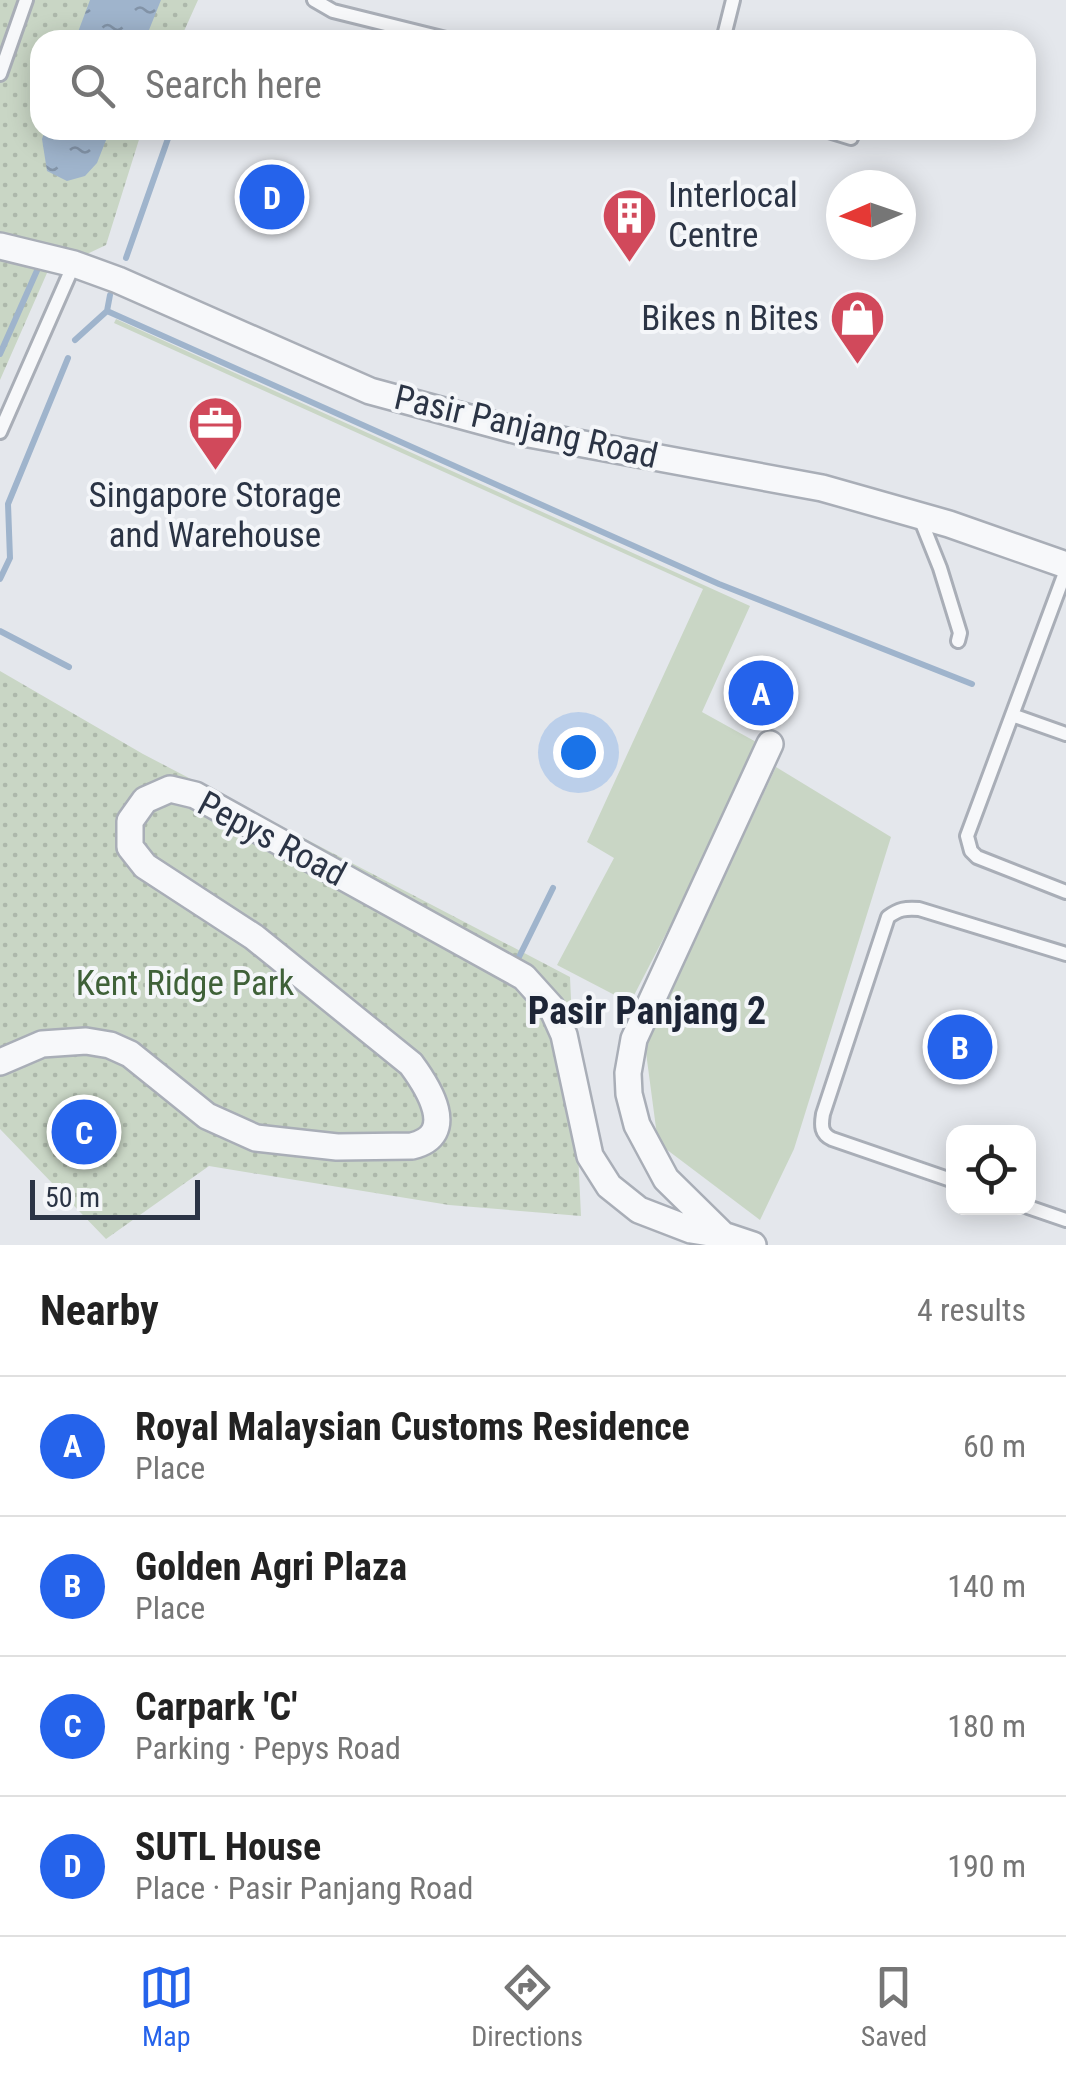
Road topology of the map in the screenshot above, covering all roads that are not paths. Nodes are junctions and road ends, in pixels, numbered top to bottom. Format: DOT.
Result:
graph roads {
  1 [pos="26,0"];
  2 [pos="314,0"];
  3 [pos="732,0"];
  4 [pos="411,30"];
  5 [pos="725,30"];
  6 [pos="0,74"];
  7 [pos="0,246"];
  8 [pos="74,264"];
  9 [pos="0,432"];
  10 [pos="920,516"];
  11 [pos="1065,577"];
  12 [pos="958,641"];
  13 [pos="1012,715"];
  14 [pos="1066,734"];
  15 [pos="770,744"];
  16 [pos="1066,892"];
  17 [pos="1066,954"];
  18 [pos="0,1062"];
  19 [pos="946,1178"];
  20 [pos="1036,1210"];
  21 [pos="1066,1220"];
  22 [pos="723,1236"];
  23 [pos="753,1245"];
  1 -- 6 [label="lane"];
  2 -- 4 [label="lane"];
  3 -- 5 [label="lane"];
  7 -- 8 [label="street, Pasir Panjang Road"];
  8 -- 9 [label="lane"];
  8 -- 10 [label="street, Pasir Panjang Road"];
  10 -- 11 [label="street, Pasir Panjang Road"];
  10 -- 12 [label="lane"];
  11 -- 13 [label="lane"];
  13 -- 14 [label="lane"];
  13 -- 16 [label="lane"];
  15 -- 22 [label="street"];
  17 -- 19 [label="lane"];
  18 -- 22 [label="street, Pepys Road"];
  20 -- 21 [label="lane"];
  22 -- 23 [label="street, Pepys Road"];
}
